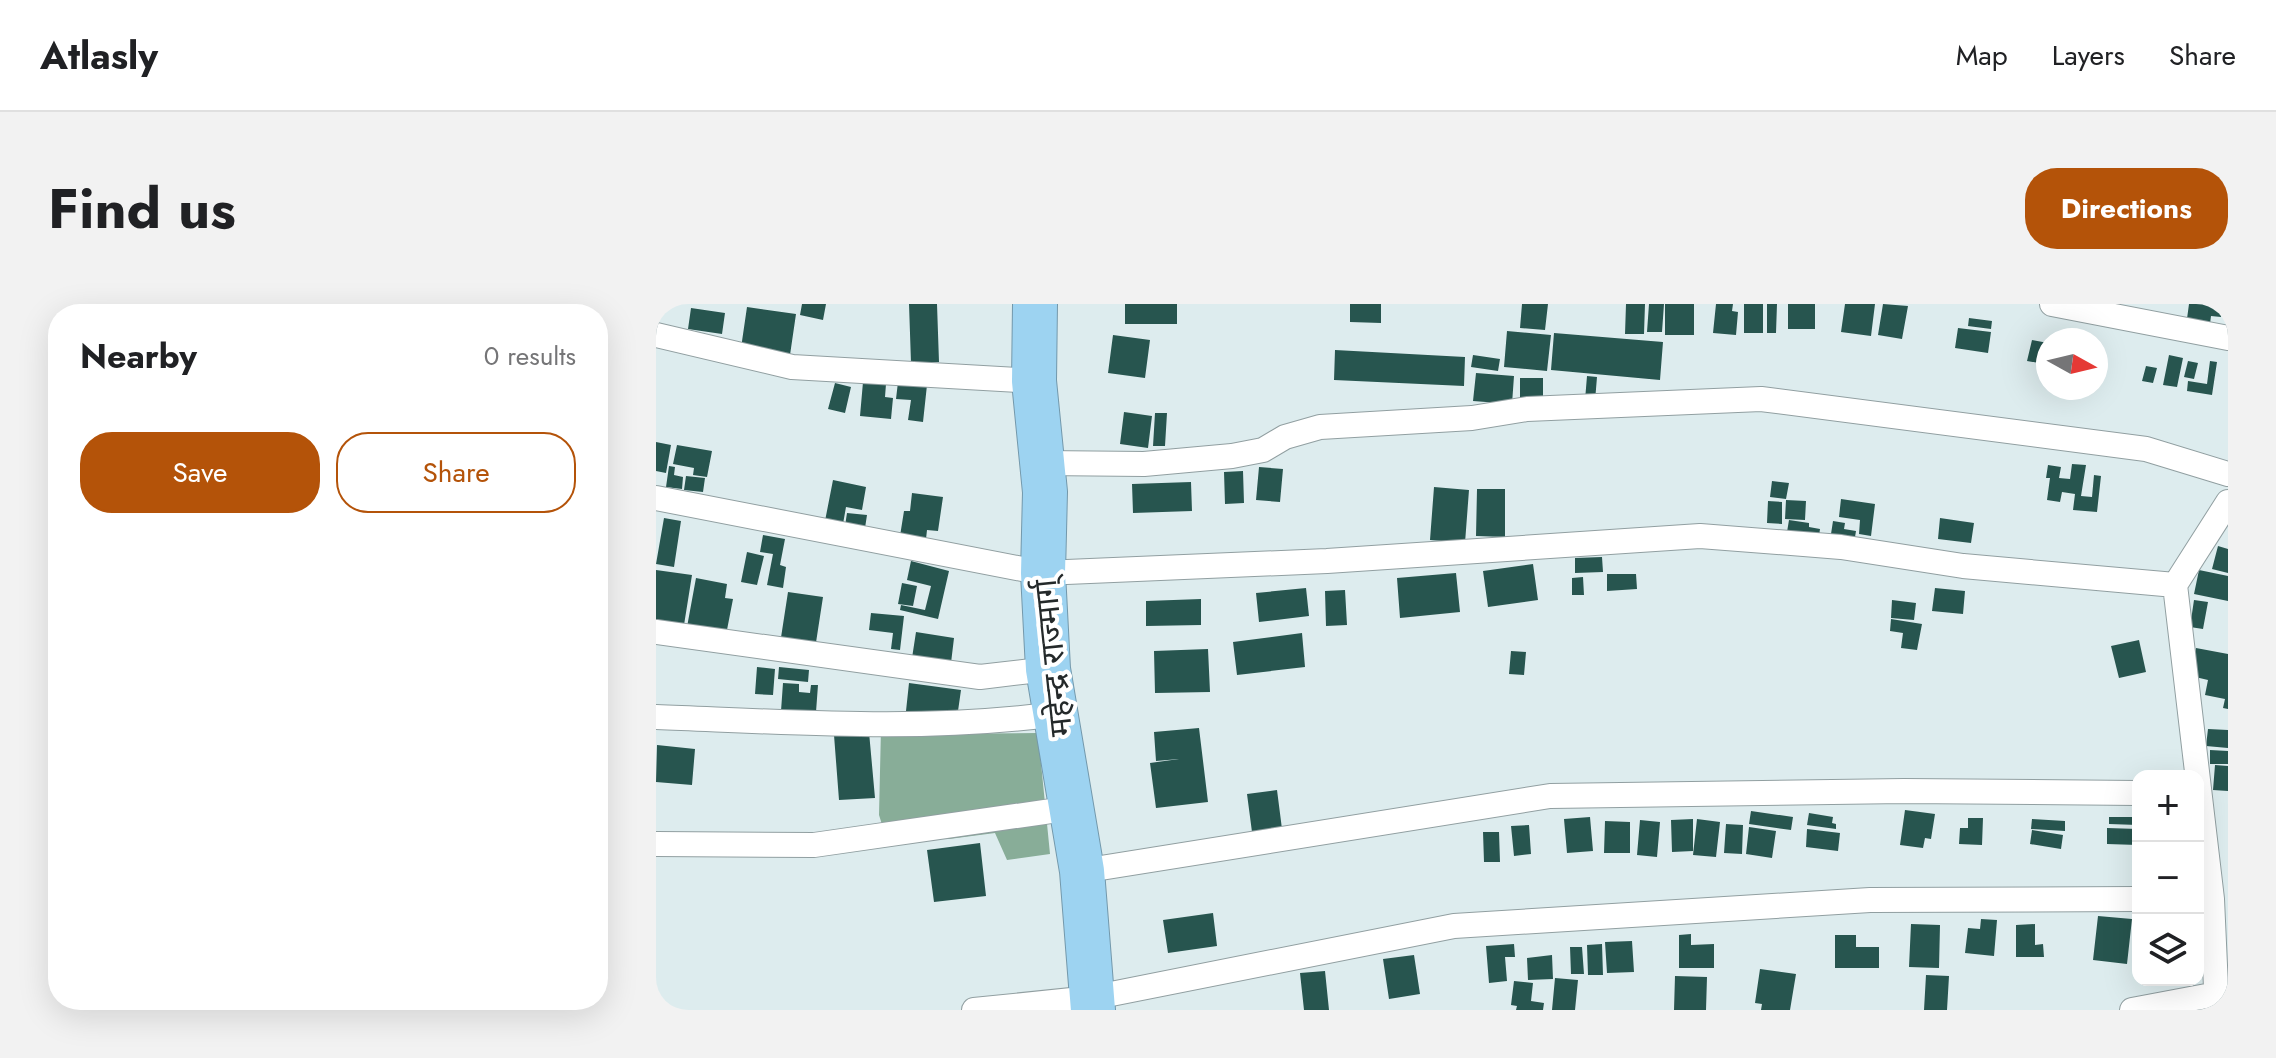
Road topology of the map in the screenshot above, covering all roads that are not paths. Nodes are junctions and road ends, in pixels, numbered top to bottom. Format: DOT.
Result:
graph roads {
  1 [pos="1035,304"];
  2 [pos="2052,304"];
  3 [pos="656,335"];
  4 [pos="2228,338"];
  5 [pos="1034,381"];
  6 [pos="1042,463"];
  7 [pos="2228,474"];
  8 [pos="656,498"];
  9 [pos="2226,508"];
  10 [pos="1043,573"];
  11 [pos="2175,585"];
  12 [pos="656,632"];
  13 [pos="1048,669"];
  14 [pos="1056,714"];
  15 [pos="656,717"];
  16 [pos="2197,770"];
  17 [pos="2132,793"];
  18 [pos="1072,808"];
  19 [pos="2202,842"];
  20 [pos="656,844"];
  21 [pos="1082,871"];
  22 [pos="2132,899"];
  23 [pos="2205,899"];
  24 [pos="2217,1002"];
  25 [pos="1092,1004"];
  26 [pos="974,1010"];
  27 [pos="2132,1010"];
  1 -- 5 [label="highway, महेन्द्र राज्मार्ग्"];
  2 -- 4 [label="street"];
  3 -- 5 [label="street"];
  5 -- 6 [label="highway, महेन्द्र राज्मार्ग्"];
  6 -- 7 [label="street"];
  6 -- 10 [label="highway, महेन्द्र राज्मार्ग्"];
  8 -- 10 [label="street"];
  9 -- 11 [label="street"];
  10 -- 11 [label="street"];
  10 -- 13 [label="highway, महेन्द्र राज्मार्ग्"];
  11 -- 16 [label="street"];
  12 -- 13 [label="street"];
  13 -- 14 [label="highway, महेन्द्र राज्मार्ग्"];
  14 -- 15 [label="street"];
  14 -- 18 [label="highway, महेन्द्र राज्मार्ग्"];
  17 -- 21 [label="street"];
  18 -- 20 [label="street"];
  18 -- 21 [label="highway, महेन्द्र राज्मार्ग्"];
  19 -- 23 [label="street"];
  21 -- 25 [label="highway, महेन्द्र राज्मार्ग्"];
  22 -- 25 [label="street"];
  23 -- 24 [label="street"];
  24 -- 27 [label="street"];
  25 -- 26 [label="street"];
}
